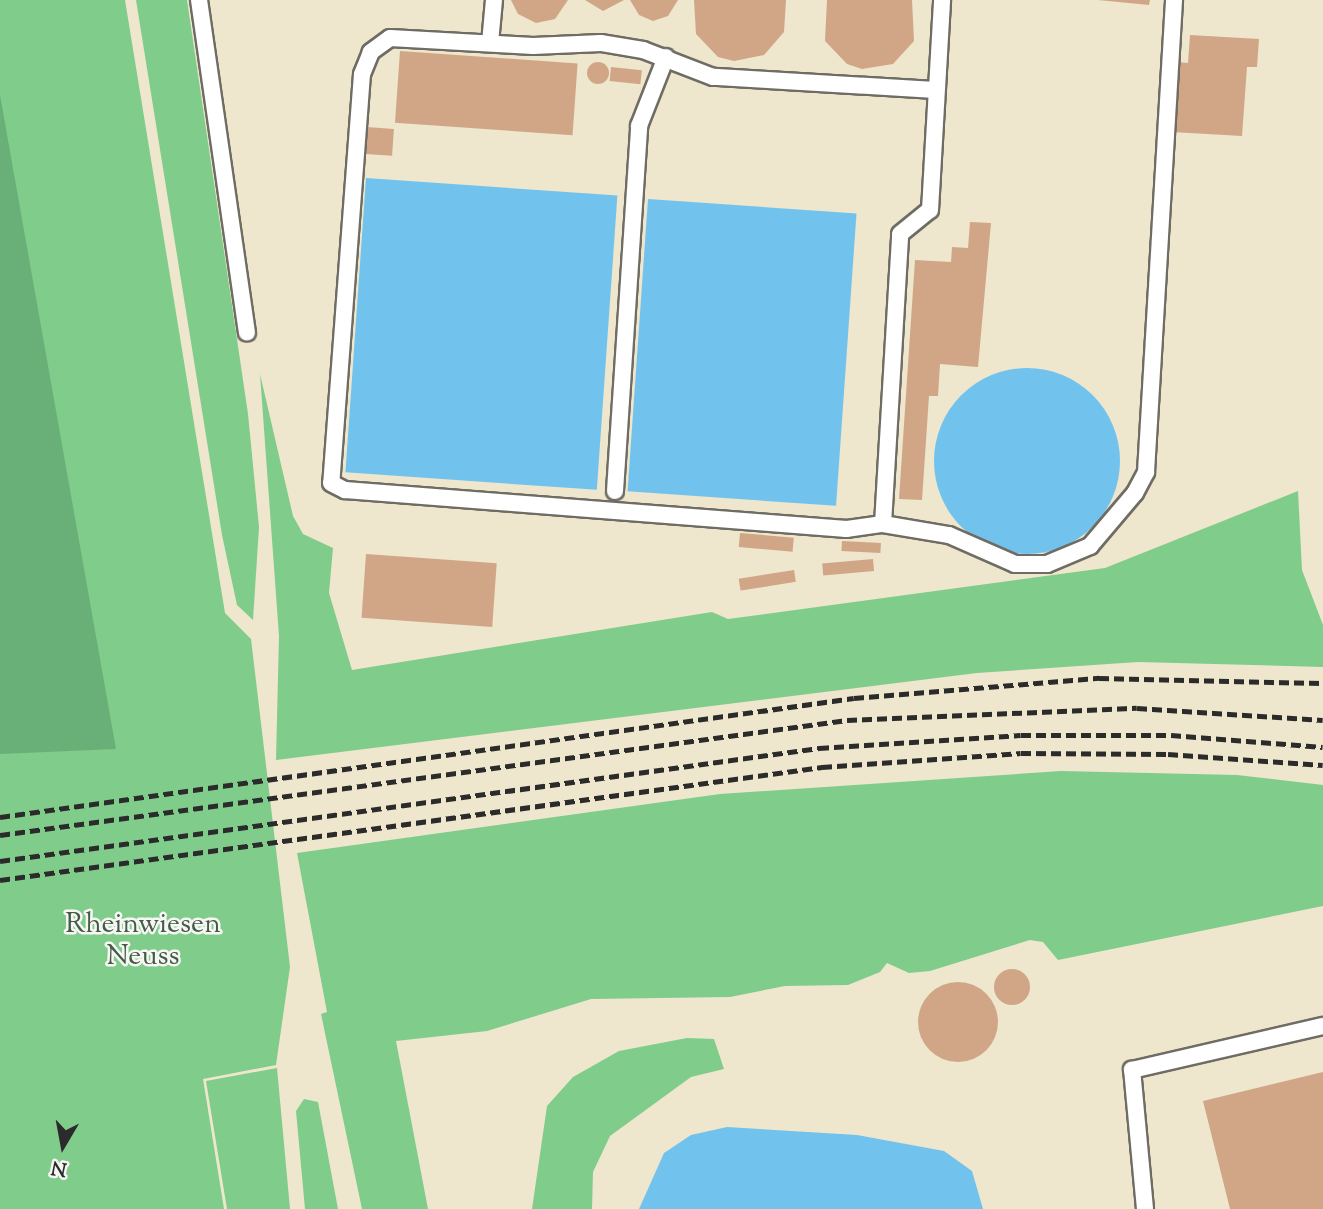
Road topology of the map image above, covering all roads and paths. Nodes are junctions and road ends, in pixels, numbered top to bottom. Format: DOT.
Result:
graph roads {
  1 [pos="199,0"];
  2 [pos="494,0"];
  3 [pos="943,0"];
  4 [pos="1174,0"];
  5 [pos="490,43"];
  6 [pos="666,57"];
  7 [pos="935,90"];
  8 [pos="247,333"];
  9 [pos="615,491"];
  10 [pos="883,524"];
  11 [pos="1323,1026"];
  12 [pos="1145,1209"];
  1 -- 8 [label="lane"];
  2 -- 5 [label="lane"];
  3 -- 7 [label="lane"];
  4 -- 10 [label="lane"];
  5 -- 6 [label="lane"];
  5 -- 10 [label="lane"];
  6 -- 7 [label="lane"];
  6 -- 9 [label="lane"];
  7 -- 10 [label="lane"];
  11 -- 12 [label="lane"];
}
